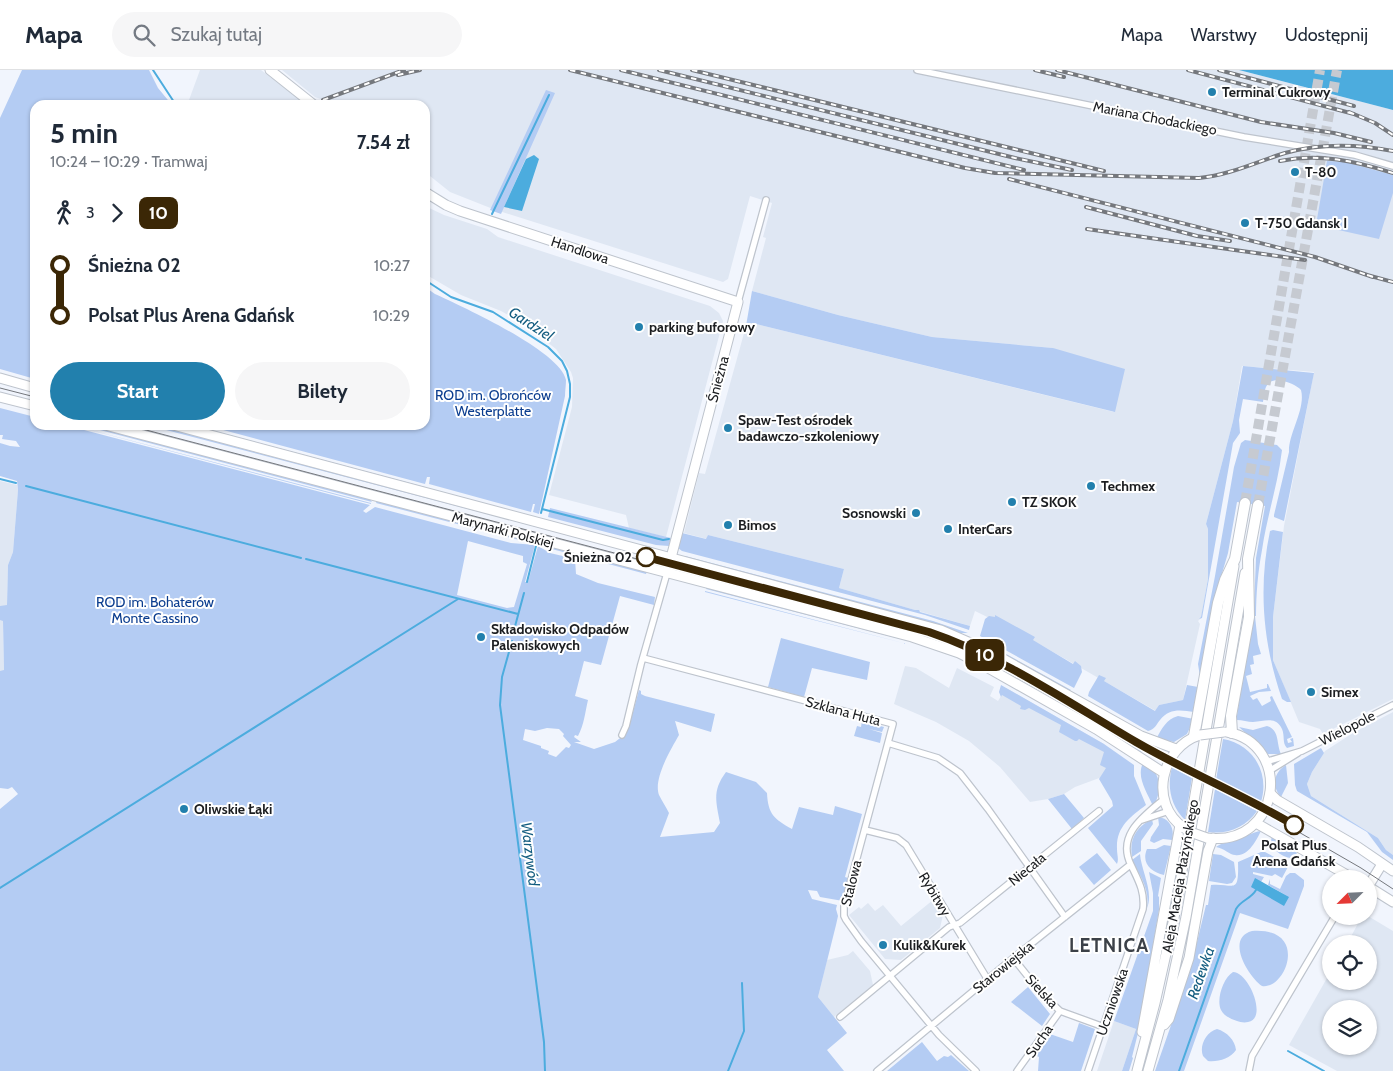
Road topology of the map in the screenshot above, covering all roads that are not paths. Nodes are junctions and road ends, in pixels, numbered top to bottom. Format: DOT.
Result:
graph roads {
  1 [pos="270,70"];
  2 [pos="917,70"];
  3 [pos="308,100"];
  4 [pos="1393,166"];
  5 [pos="430,195"];
  6 [pos="766,200"];
  7 [pos="738,302"];
  8 [pos="0,378"];
  9 [pos="30,387"];
  10 [pos="0,397"];
  11 [pos="30,405"];
  12 [pos="124,430"];
  13 [pos="192,430"];
  14 [pos="1245,502"];
  15 [pos="1258,505"];
  16 [pos="671,557"];
  17 [pos="1235,559"];
  18 [pos="1248,559"];
  19 [pos="667,573"];
  20 [pos="643,658"];
  21 [pos="1393,705"];
  22 [pos="1228,732"];
  23 [pos="622,735"];
  24 [pos="1197,735"];
  25 [pos="888,743"];
  26 [pos="1176,749"];
  27 [pos="1302,751"];
  28 [pos="1265,762"];
  29 [pos="1269,772"];
  30 [pos="1164,773"];
  31 [pos="1270,793"];
  32 [pos="1164,800"];
  33 [pos="1099,811"];
  34 [pos="1169,811"];
  35 [pos="1138,822"];
  36 [pos="1256,823"];
  37 [pos="1182,826"];
  38 [pos="865,830"];
  39 [pos="1210,838"];
  40 [pos="1382,864"];
  41 [pos="1130,865"];
  42 [pos="1030,867"];
  43 [pos="1338,870"];
  44 [pos="1378,871"];
  45 [pos="1393,872"];
  46 [pos="1378,892"];
  47 [pos="1393,902"];
  48 [pos="1065,916"];
  49 [pos="1330,925"];
  50 [pos="954,926"];
  51 [pos="1014,959"];
  52 [pos="890,975"];
  53 [pos="988,980"];
  54 [pos="1060,1011"];
  55 [pos="840,1017"];
  56 [pos="931,1026"];
  57 [pos="1104,1027"];
  58 [pos="1161,1029"];
  59 [pos="877,1071"];
  60 [pos="976,1071"];
  61 [pos="1017,1071"];
  62 [pos="1088,1071"];
  63 [pos="1136,1071"];
  64 [pos="1148,1071"];
  65 [pos="1249,1071"];
  1 -- 3 [label="main road"];
  2 -- 4 [label="street, Mariana Chodackiego"];
  5 -- 7 [label="main road, Handlowa"];
  6 -- 7 [label="street, Śnieżna"];
  7 -- 16 [label="main road, Śnieżna"];
  8 -- 9 [label="main road"];
  10 -- 11 [label="main road"];
  12 -- 19 [label="main road, Marynarki Polskiej"];
  13 -- 16 [label="main road, Marynarki Polskiej"];
  14 -- 17 [label="highway, Aleja Macieja Płażyńskiego"];
  15 -- 18 [label="highway, Aleja Macieja Płażyńskiego"];
  16 -- 19 [label="main road"];
  16 -- 26 [label="main road, Marynarki Polskiej"];
  17 -- 24 [label="highway"];
  17 -- 63 [label="main road, Aleja Macieja Płażyńskiego"];
  18 -- 22 [label="highway"];
  18 -- 58 [label="main road, Aleja Macieja Płażyńskiego"];
  19 -- 20 [label="street"];
  19 -- 30 [label="main road, Marynarki Polskiej"];
  20 -- 23 [label="street"];
  20 -- 25 [label="street, Szklana Huta"];
  21 -- 27 [label="street, Wielopole"];
  22 -- 24 [label="main road, bridge"];
  22 -- 28 [label="main road"];
  24 -- 26 [label="main road"];
  25 -- 38 [label="street, Stalowa"];
  25 -- 42 [label="street, Szklana Huta"];
  26 -- 30 [label="main road"];
  27 -- 28 [label="street, Wielopole"];
  27 -- 29 [label="street, Wielopole"];
  28 -- 29 [label="main road"];
  29 -- 31 [label="main road"];
  30 -- 32 [label="main road"];
  31 -- 36 [label="main road"];
  31 -- 40 [label="main road"];
  32 -- 34 [label="main road"];
  32 -- 35 [label="street, Uczniowska"];
  33 -- 42 [label="street, Niecała"];
  34 -- 35 [label="street"];
  34 -- 37 [label="main road"];
  35 -- 41 [label="street, Uczniowska"];
  36 -- 39 [label="main road"];
  36 -- 43 [label="main road"];
  37 -- 39 [label="main road, bridge"];
  37 -- 63 [label="main road"];
  38 -- 50 [label="street, Rybitwy"];
  38 -- 52 [label="street, Stalowa"];
  39 -- 58 [label="main road"];
  40 -- 44 [label="main road"];
  40 -- 45 [label="main road"];
  41 -- 48 [label="street, Starowiejska"];
  41 -- 57 [label="street, Uczniowska"];
  42 -- 48 [label="street, Szklana Huta"];
  42 -- 50 [label="street, Niecała"];
  46 -- 47 [label="main road"];
  48 -- 51 [label="street, Starowiejska"];
  49 -- 65 [label="street"];
  50 -- 52 [label="street, Niecała"];
  50 -- 53 [label="street, Rybitwy"];
  51 -- 53 [label="street, Starowiejska"];
  51 -- 54 [label="street, Sielska"];
  52 -- 55 [label="street, Niecała"];
  52 -- 56 [label="street, Stalowa"];
  53 -- 56 [label="street, Starowiejska"];
  54 -- 57 [label="street, Sielska"];
  54 -- 61 [label="street, Sucha"];
  56 -- 59 [label="street, Starowiejska"];
  56 -- 60 [label="street, Stalowa"];
  57 -- 62 [label="street, Uczniowska"];
  58 -- 64 [label="main road, Aleja Macieja Płażyńskiego"];
}
